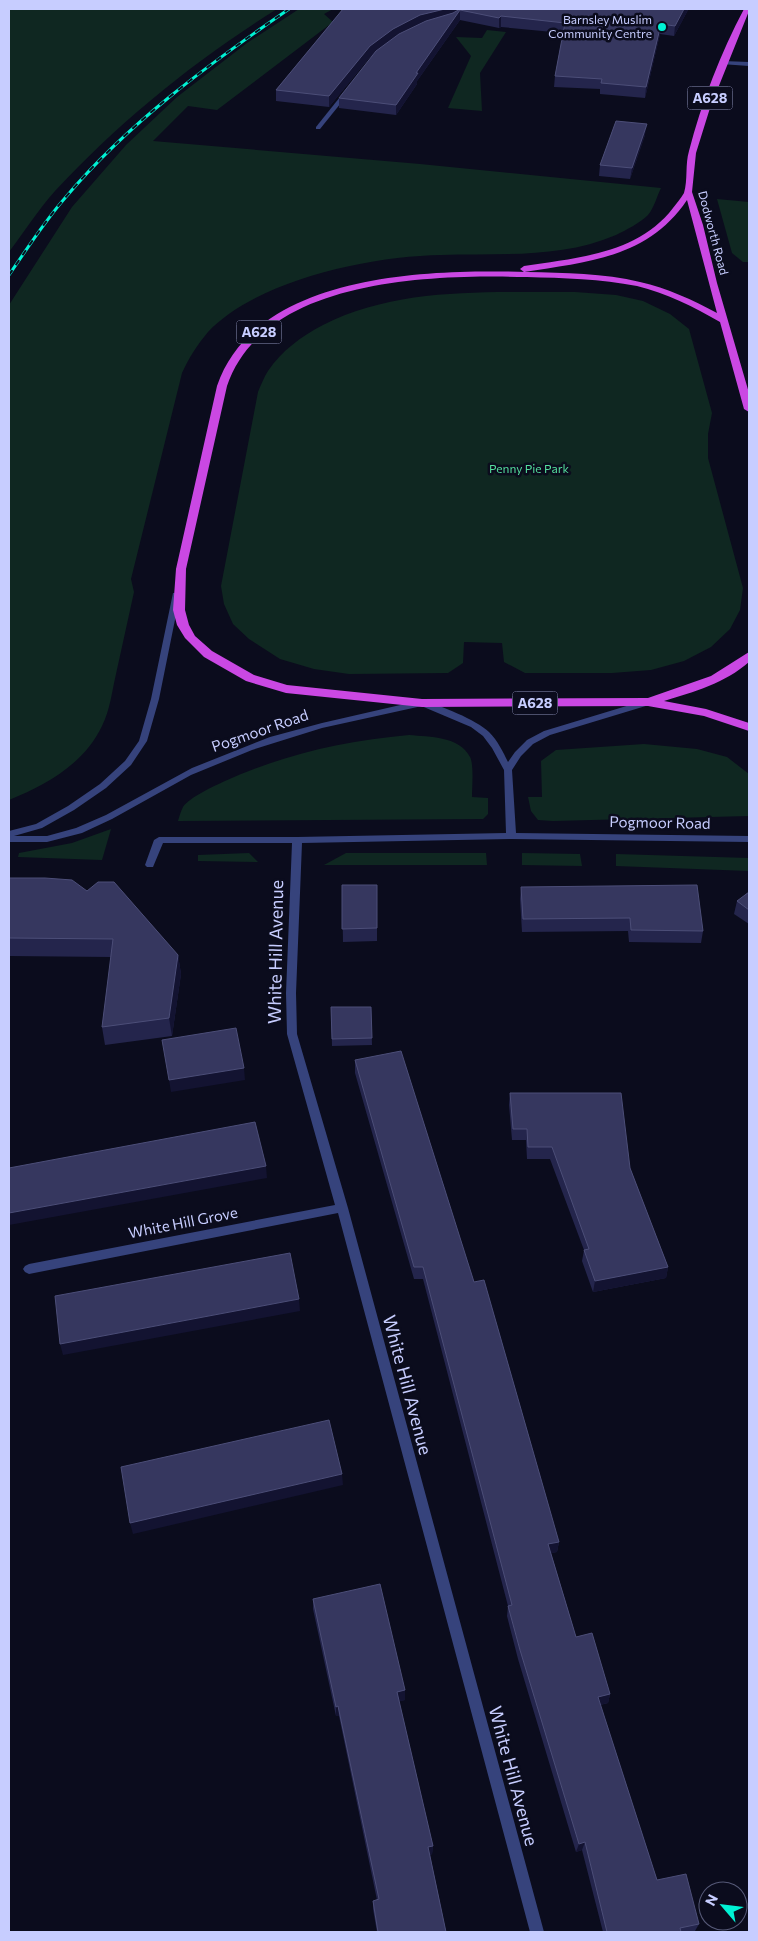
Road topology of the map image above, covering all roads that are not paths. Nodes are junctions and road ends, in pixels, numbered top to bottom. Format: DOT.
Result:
graph roads {
  1 [pos="747,9"];
  2 [pos="724,62"];
  3 [pos="749,64"];
  4 [pos="349,90"];
  5 [pos="318,128"];
  6 [pos="688,192"];
  7 [pos="501,273"];
  8 [pos="724,321"];
  9 [pos="749,409"];
  10 [pos="181,569"];
  11 [pos="749,656"];
  12 [pos="648,702"];
  13 [pos="422,703"];
  14 [pos="749,727"];
  15 [pos="508,770"];
  16 [pos="9,834"];
  17 [pos="511,836"];
  18 [pos="9,839"];
  19 [pos="749,839"];
  20 [pos="297,840"];
  21 [pos="150,865"];
  22 [pos="342,1208"];
  23 [pos="29,1268"];
  24 [pos="537,1932"];
  1 -- 2 [label="highway, Dodworth Road / A628"];
  2 -- 3 [label="street"];
  2 -- 6 [label="highway, Dodworth Road / A628"];
  4 -- 5 [label="street"];
  6 -- 7 [label="highway, A628"];
  6 -- 8 [label="highway, Dodworth Road / A628"];
  7 -- 8 [label="highway, A628"];
  7 -- 10 [label="highway, A628"];
  8 -- 9 [label="highway, Dodworth Road / A628"];
  10 -- 13 [label="highway, A628"];
  10 -- 16 [label="street"];
  11 -- 12 [label="highway, A628"];
  12 -- 13 [label="highway, A628"];
  12 -- 14 [label="highway, A628"];
  12 -- 15 [label="street"];
  13 -- 15 [label="street"];
  13 -- 18 [label="street, Pogmoor Road"];
  15 -- 17 [label="street"];
  17 -- 19 [label="street, Pogmoor Road"];
  17 -- 20 [label="street, Pogmoor Road"];
  20 -- 21 [label="street, Pogmoor Road"];
  20 -- 22 [label="street, White Hill Avenue"];
  22 -- 23 [label="street, White Hill Grove"];
  22 -- 24 [label="street, White Hill Avenue"];
}
